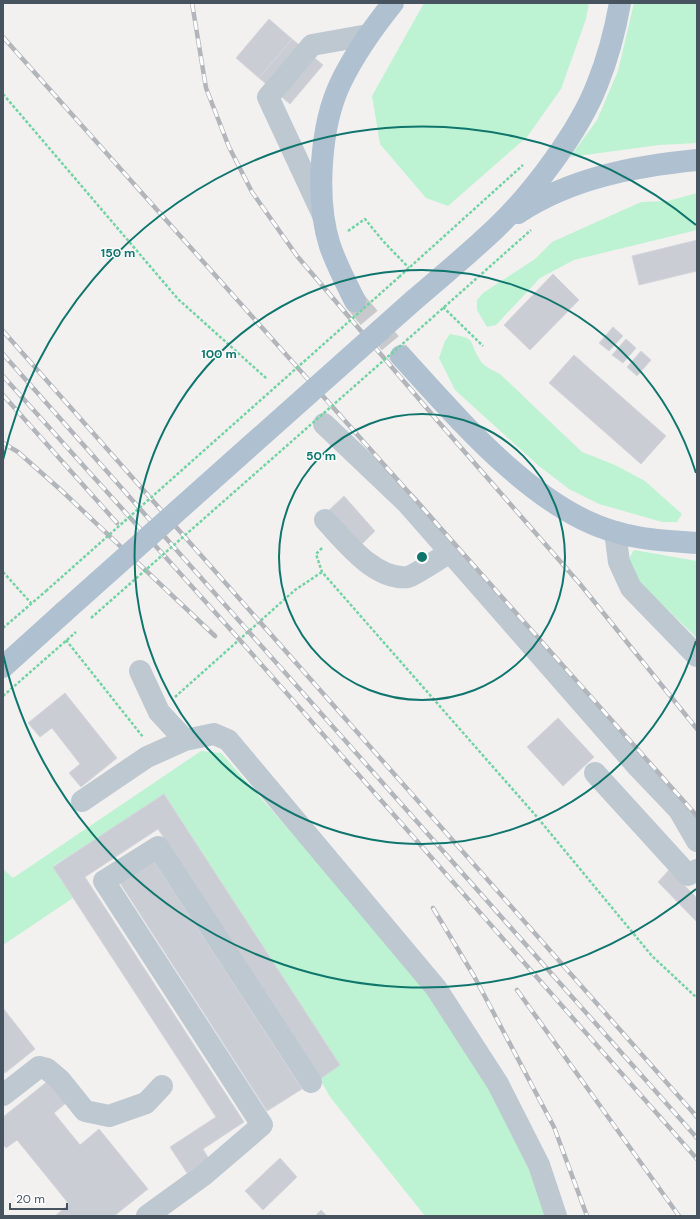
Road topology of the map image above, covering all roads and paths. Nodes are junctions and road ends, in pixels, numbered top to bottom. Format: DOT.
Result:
graph roads {
  1 [pos="393,3"];
  2 [pos="620,3"];
  3 [pos="368,35"];
  4 [pos="3,94"];
  5 [pos="529,160"];
  6 [pos="697,160"];
  7 [pos="325,218"];
  8 [pos="365,219"];
  9 [pos="497,228"];
  10 [pos="532,230"];
  11 [pos="409,268"];
  12 [pos="356,301"];
  13 [pos="444,307"];
  14 [pos="482,346"];
  15 [pos="401,356"];
  16 [pos="267,379"];
  17 [pos="324,424"];
  18 [pos="332,527"];
  19 [pos="615,532"];
  20 [pos="697,543"];
  21 [pos="450,552"];
  22 [pos="3,572"];
  23 [pos="322,572"];
  24 [pos="31,603"];
  25 [pos="85,623"];
  26 [pos="3,628"];
  27 [pos="79,629"];
  28 [pos="66,640"];
  29 [pos="697,656"];
  30 [pos="3,667"];
  31 [pos="140,671"];
  32 [pos="3,696"];
  33 [pos="159,712"];
  34 [pos="185,740"];
  35 [pos="152,755"];
  36 [pos="594,773"];
  37 [pos="82,801"];
  38 [pos="697,841"];
  39 [pos="697,870"];
  40 [pos="697,998"];
  41 [pos="311,1082"];
  42 [pos="162,1086"];
  43 [pos="3,1095"];
  44 [pos="147,1216"];
  45 [pos="556,1216"];
  1 -- 3 [label="main road"];
  2 -- 9 [label="main road"];
  3 -- 7 [label="main road"];
  3 -- 7 [label="lane"];
  4 -- 16 [label="path"];
  5 -- 11 [label="path"];
  6 -- 9 [label="main road"];
  7 -- 12 [label="main road"];
  8 -- 11 [label="path"];
  9 -- 30 [label="main road, bridge"];
  10 -- 13 [label="path"];
  11 -- 24 [label="path, bridge"];
  13 -- 14 [label="path"];
  13 -- 25 [label="path, bridge"];
  15 -- 19 [label="main road"];
  17 -- 21 [label="lane"];
  18 -- 21 [label="lane"];
  18 -- 23 [label="path"];
  19 -- 20 [label="main road"];
  19 -- 29 [label="lane"];
  21 -- 38 [label="lane"];
  22 -- 24 [label="path"];
  23 -- 33 [label="path"];
  23 -- 40 [label="path"];
  24 -- 26 [label="path"];
  27 -- 28 [label="path"];
  28 -- 32 [label="path"];
  28 -- 35 [label="path"];
  31 -- 33 [label="lane"];
  33 -- 34 [label="lane"];
  34 -- 35 [label="lane"];
  34 -- 45 [label="lane"];
  35 -- 37 [label="lane"];
  36 -- 39 [label="lane"];
  41 -- 44 [label="lane"];
  42 -- 43 [label="lane"];
}
